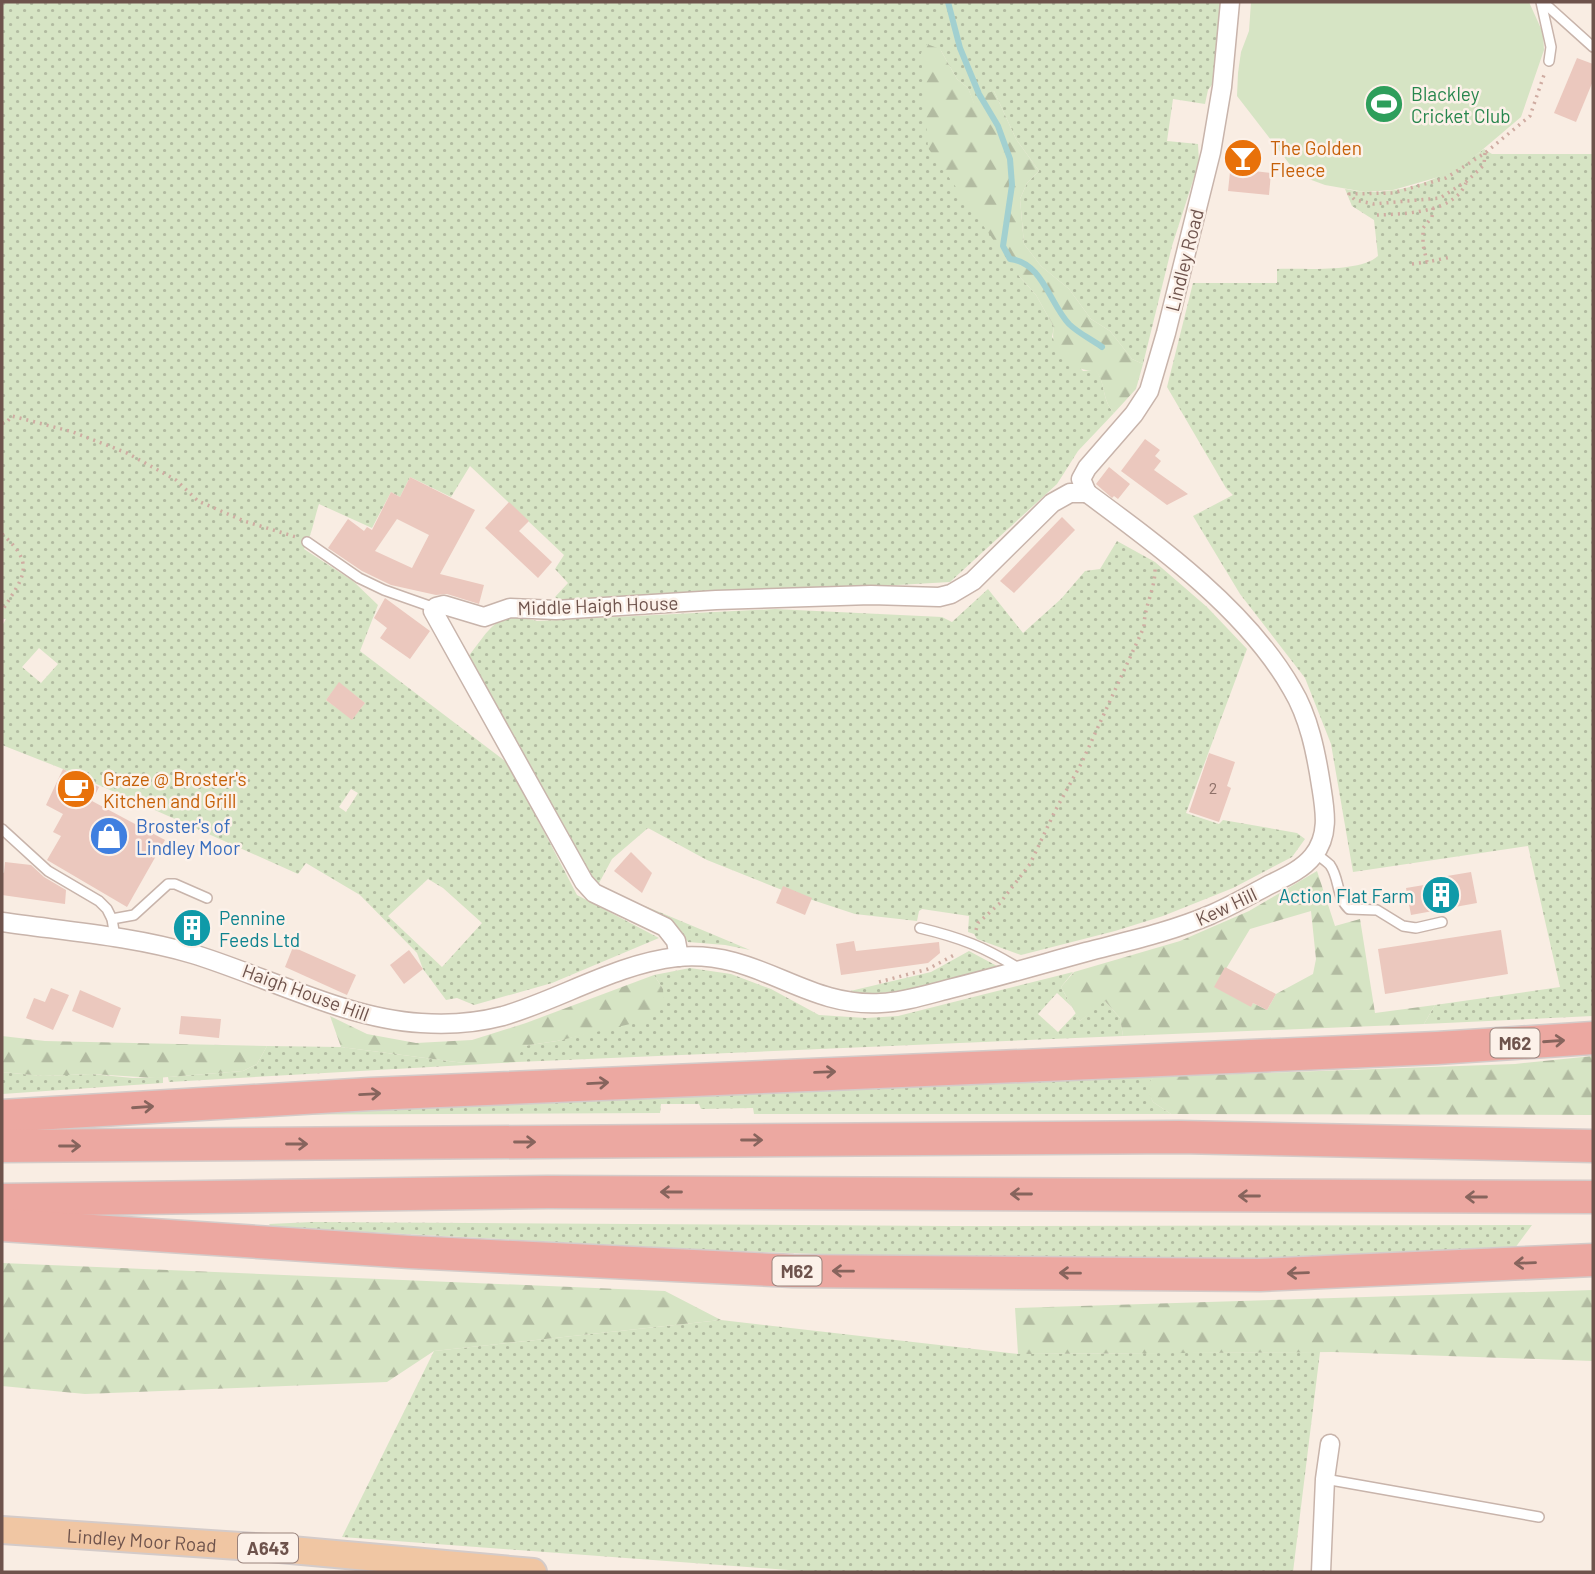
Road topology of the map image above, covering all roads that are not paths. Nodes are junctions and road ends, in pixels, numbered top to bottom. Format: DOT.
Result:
graph roads {
  1 [pos="1230,2"];
  2 [pos="1542,2"];
  3 [pos="1593,47"];
  4 [pos="1549,61"];
  5 [pos="1087,494"];
  6 [pos="307,542"];
  7 [pos="435,608"];
  8 [pos="2,829"];
  9 [pos="1315,853"];
  10 [pos="207,898"];
  11 [pos="112,919"];
  12 [pos="2,922"];
  13 [pos="1442,922"];
  14 [pos="920,928"];
  15 [pos="115,939"];
  16 [pos="678,957"];
  17 [pos="729,959"];
  18 [pos="1020,969"];
  19 [pos="1593,1038"];
  20 [pos="2,1116"];
  21 [pos="2,1146"];
  22 [pos="1593,1146"];
  23 [pos="1593,1198"];
  24 [pos="2,1200"];
  25 [pos="2,1225"];
  26 [pos="1593,1261"];
  27 [pos="1330,1444"];
  28 [pos="1325,1479"];
  29 [pos="1539,1517"];
  30 [pos="2,1530"];
  31 [pos="534,1572"];
  32 [pos="1321,1572"];
  1 -- 5 [label="street, Lindley Road"];
  2 -- 3 [label="lane"];
  2 -- 4 [label="lane"];
  5 -- 7 [label="street, Middle Haigh House"];
  5 -- 9 [label="street"];
  6 -- 7 [label="lane"];
  7 -- 16 [label="street"];
  8 -- 11 [label="lane"];
  9 -- 13 [label="lane"];
  9 -- 18 [label="street, Kew Hill"];
  10 -- 11 [label="lane"];
  11 -- 15 [label="lane"];
  12 -- 15 [label="street, Haigh House Hill"];
  14 -- 18 [label="lane"];
  15 -- 16 [label="street, Haigh House Hill"];
  16 -- 17 [label="street, Haigh House Hill"];
  17 -- 18 [label="street, Kew Hill"];
  20 -- 19 [label="highway, M62, one-way"];
  21 -- 22 [label="highway, one-way"];
  23 -- 24 [label="highway, one-way"];
  26 -- 25 [label="highway, M62, one-way"];
  27 -- 28 [label="street"];
  28 -- 29 [label="lane"];
  28 -- 32 [label="street"];
  30 -- 31 [label="main road, Lindley Moor Road / A643"];
}
